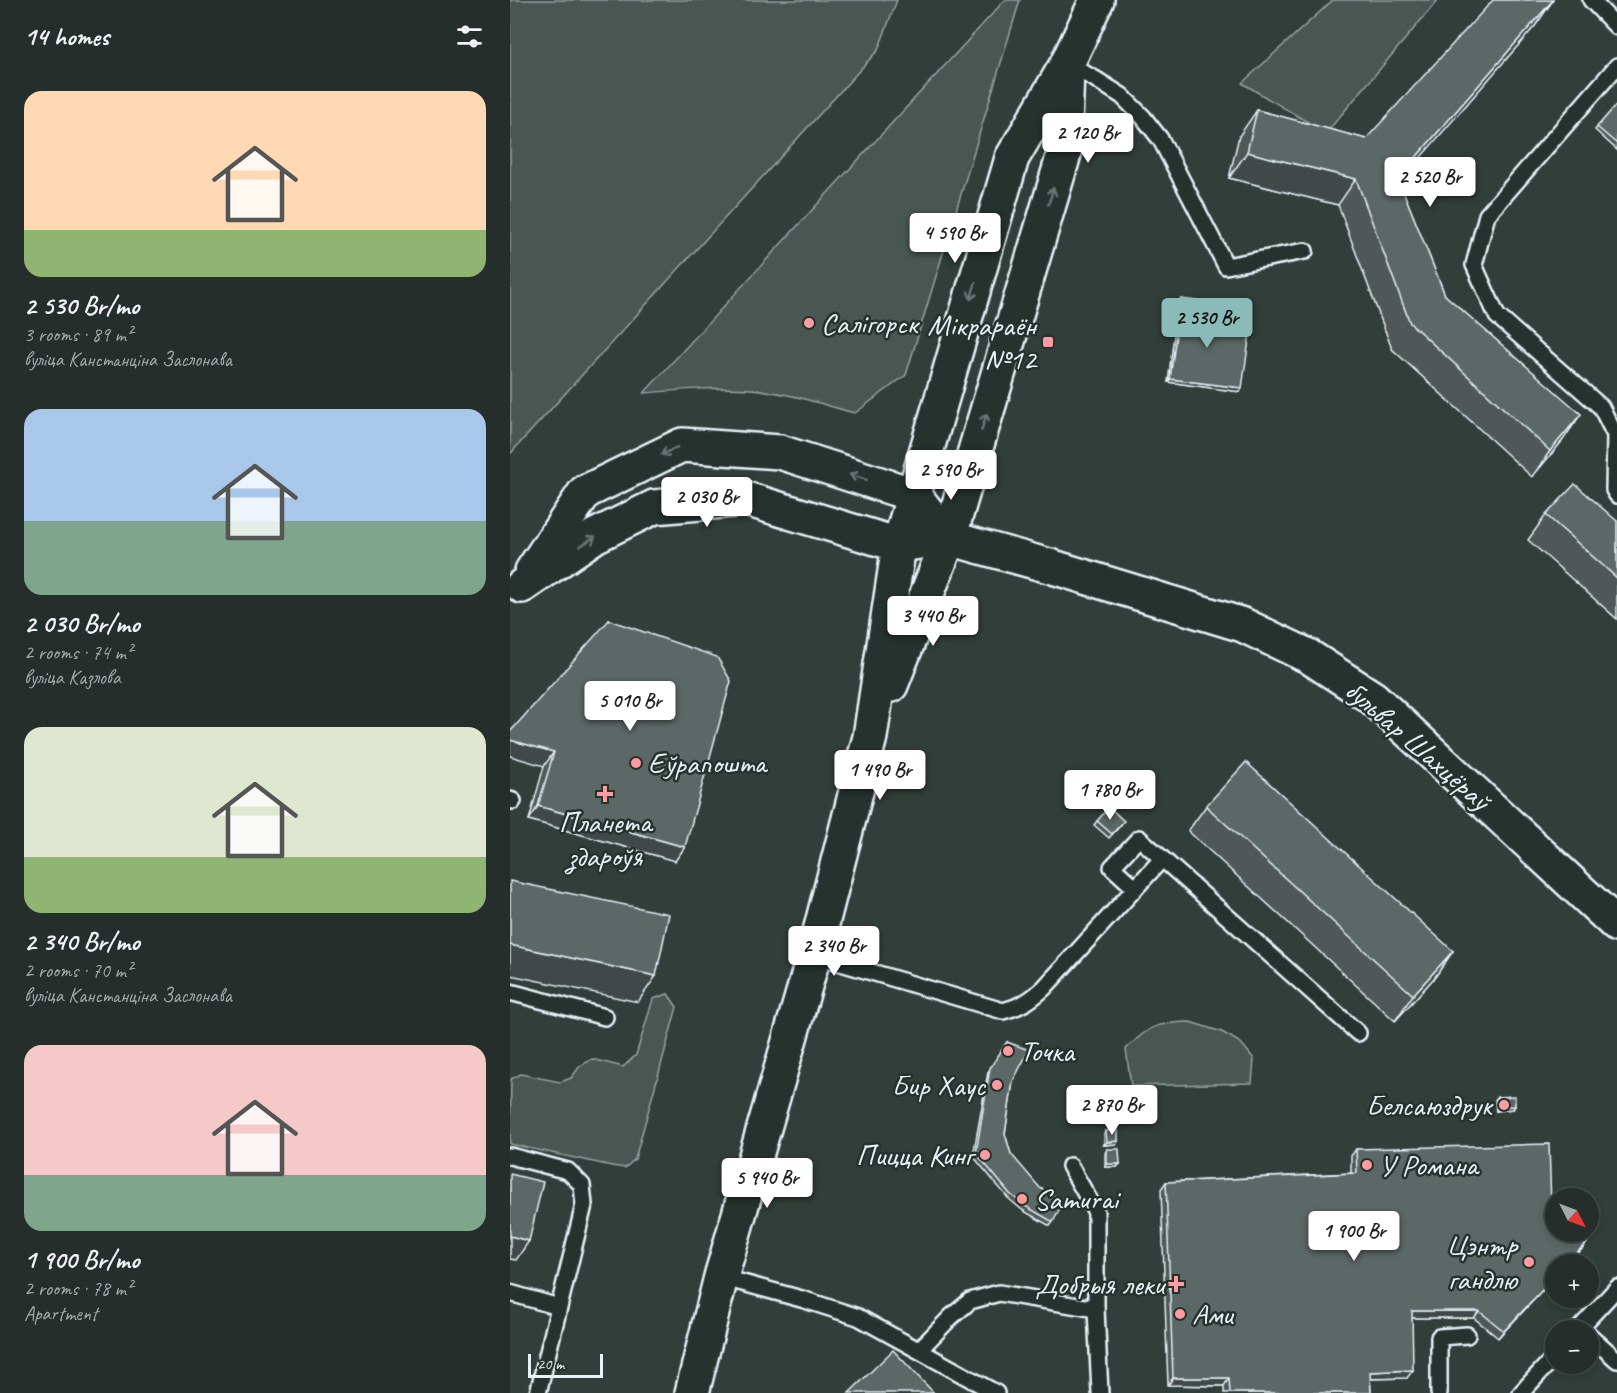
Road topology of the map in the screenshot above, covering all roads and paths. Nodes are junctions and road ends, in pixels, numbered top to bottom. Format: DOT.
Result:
graph roads {
  1 [pos="1097,0"];
  2 [pos="1591,0"];
  3 [pos="1617,27"];
  4 [pos="1067,64"];
  5 [pos="1617,66"];
  6 [pos="1305,251"];
  7 [pos="914,495"];
  8 [pos="1617,495"];
  9 [pos="949,538"];
  10 [pos="899,545"];
  11 [pos="516,592"];
  12 [pos="870,737"];
  13 [pos="1162,859"];
  14 [pos="1136,888"];
  15 [pos="1617,925"];
  16 [pos="814,955"];
  17 [pos="510,992"];
  18 [pos="605,1017"];
  19 [pos="1358,1034"];
  20 [pos="510,1156"];
  21 [pos="1070,1166"];
  22 [pos="721,1277"];
  23 [pos="1617,1288"];
  24 [pos="510,1293"];
  25 [pos="559,1307"];
  26 [pos="1096,1309"];
  27 [pos="1592,1320"];
  28 [pos="1467,1335"];
  29 [pos="1599,1345"];
  30 [pos="920,1349"];
  31 [pos="1617,1360"];
  32 [pos="1545,1367"];
  33 [pos="538,1393"];
  34 [pos="692,1393"];
  35 [pos="996,1393"];
  36 [pos="1100,1393"];
  37 [pos="1439,1393"];
  38 [pos="1521,1393"];
  1 -- 4 [label="main road"];
  2 -- 3 [label="lane"];
  4 -- 6 [label="lane"];
  4 -- 7 [label="main road, one-way"];
  9 -- 4 [label="main road, one-way"];
  5 -- 8 [label="lane"];
  7 -- 9 [label="main road"];
  7 -- 10 [label="main road"];
  7 -- 11 [label="main road, one-way"];
  9 -- 10 [label="main road"];
  9 -- 12 [label="main road"];
  9 -- 15 [label="main road, бульвар Шахцёраў"];
  11 -- 10 [label="main road, one-way"];
  10 -- 12 [label="main road"];
  12 -- 16 [label="main road"];
  13 -- 14 [label="lane"];
  13 -- 14 [label="lane"];
  13 -- 19 [label="lane"];
  14 -- 16 [label="lane"];
  16 -- 22 [label="main road"];
  17 -- 18 [label="lane"];
  20 -- 25 [label="lane"];
  21 -- 26 [label="lane"];
  22 -- 30 [label="lane"];
  22 -- 34 [label="main road"];
  23 -- 27 [label="lane"];
  24 -- 25 [label="lane"];
  25 -- 33 [label="lane"];
  26 -- 30 [label="lane"];
  26 -- 36 [label="lane"];
  28 -- 37 [label="lane"];
  29 -- 31 [label="lane"];
  30 -- 35 [label="lane"];
  32 -- 38 [label="lane"];
}
